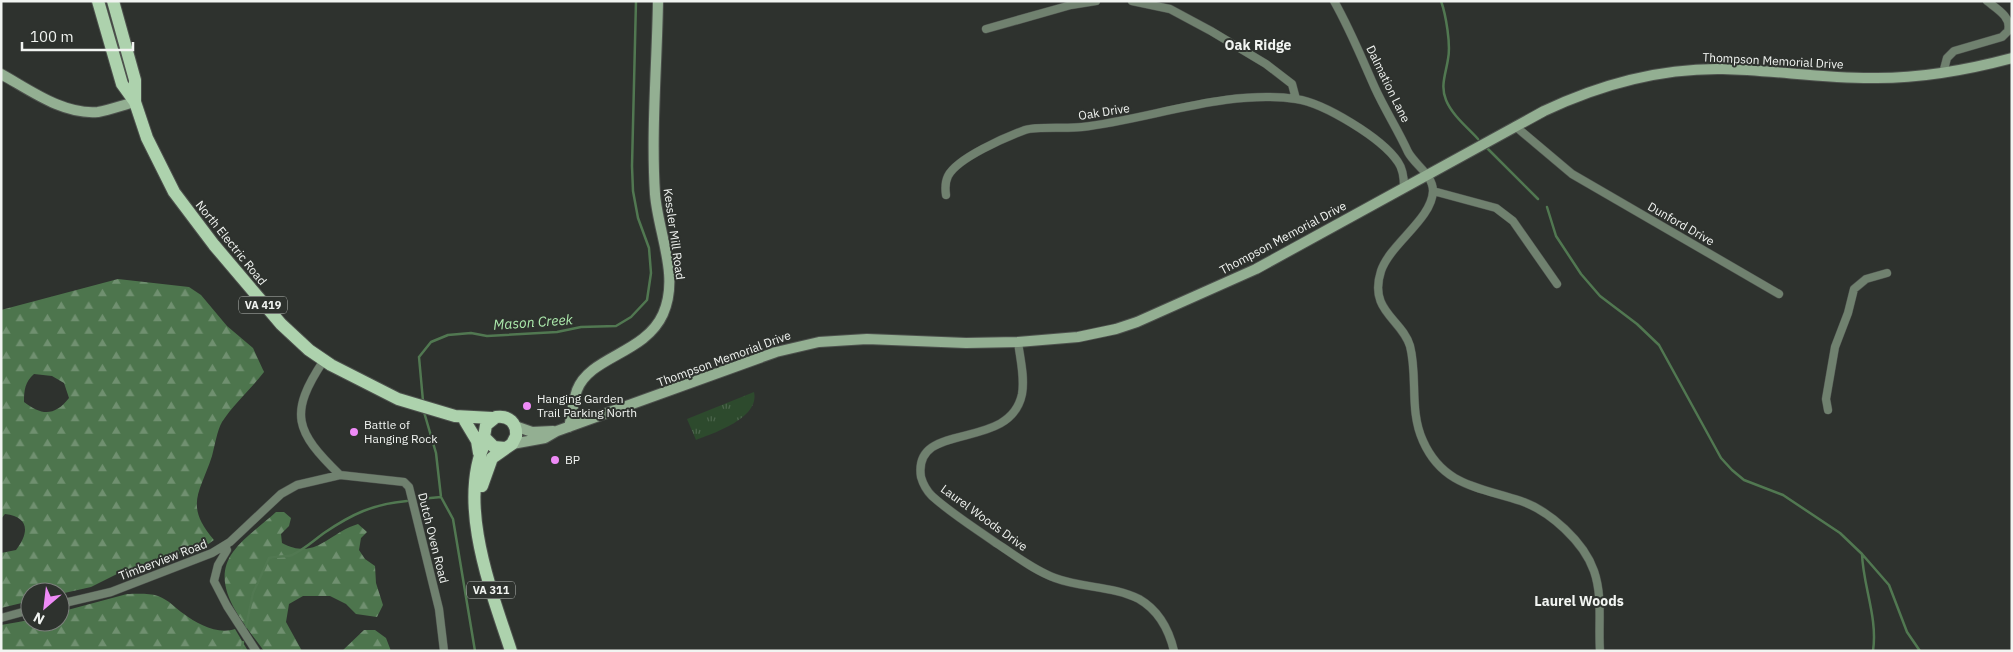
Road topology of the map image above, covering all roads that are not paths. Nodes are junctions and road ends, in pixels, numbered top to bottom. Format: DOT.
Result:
graph roads {
  1 [pos="98,1"];
  2 [pos="112,1"];
  3 [pos="658,1"];
  4 [pos="1096,1"];
  5 [pos="1132,1"];
  6 [pos="1334,1"];
  7 [pos="1987,1"];
  8 [pos="986,30"];
  9 [pos="2012,58"];
  10 [pos="1,74"];
  11 [pos="1943,74"];
  12 [pos="1296,99"];
  13 [pos="135,102"];
  14 [pos="1515,126"];
  15 [pos="1426,174"];
  16 [pos="1404,187"];
  17 [pos="1433,191"];
  18 [pos="946,195"];
  19 [pos="1886,273"];
  20 [pos="1556,284"];
  21 [pos="1779,294"];
  22 [pos="1018,342"];
  23 [pos="324,360"];
  24 [pos="1828,410"];
  25 [pos="455,417"];
  26 [pos="492,418"];
  27 [pos="515,426"];
  28 [pos="569,427"];
  29 [pos="557,431"];
  30 [pos="485,437"];
  31 [pos="511,446"];
  32 [pos="479,453"];
  33 [pos="340,475"];
  34 [pos="478,529"];
  35 [pos="225,546"];
  36 [pos="70,602"];
  37 [pos="20,613"];
  38 [pos="1,618"];
  39 [pos="256,651"];
  40 [pos="444,651"];
  41 [pos="511,651"];
  42 [pos="1174,651"];
  43 [pos="1600,651"];
  1 -- 13 [label="main road, North Electric Road / VA 419"];
  2 -- 13 [label="main road, North Electric Road / VA 419"];
  3 -- 28 [label="main road, Kessler Mill Road"];
  4 -- 8 [label="street"];
  5 -- 12 [label="street"];
  6 -- 15 [label="street, Dalmation Lane"];
  7 -- 11 [label="street"];
  9 -- 11 [label="main road, Thompson Memorial Drive"];
  10 -- 13 [label="main road"];
  11 -- 14 [label="main road, Thompson Memorial Drive"];
  12 -- 16 [label="street, Oak Drive"];
  12 -- 18 [label="street, Oak Drive"];
  13 -- 23 [label="main road, North Electric Road / VA 419"];
  14 -- 15 [label="main road, Thompson Memorial Drive"];
  14 -- 21 [label="street, Dunford Drive"];
  15 -- 16 [label="main road, Thompson Memorial Drive"];
  15 -- 17 [label="street, Dalmation Lane"];
  16 -- 22 [label="main road, Thompson Memorial Drive"];
  17 -- 20 [label="street"];
  17 -- 43 [label="street"];
  19 -- 24 [label="street"];
  22 -- 28 [label="main road, Thompson Memorial Drive"];
  22 -- 42 [label="street, Laurel Woods Drive"];
  23 -- 25 [label="main road, North Electric Road / VA 419"];
  23 -- 33 [label="street"];
  25 -- 26 [label="main road, North Electric Road / VA 419"];
  25 -- 30 [label="main road, North Electric Road / VA 419"];
  25 -- 32 [label="main road"];
  26 -- 27 [label="main road"];
  26 -- 30 [label="main road"];
  27 -- 29 [label="main road, Thompson Memorial Drive"];
  27 -- 31 [label="main road"];
  28 -- 29 [label="main road, Thompson Memorial Drive"];
  29 -- 31 [label="main road, Thompson Memorial Drive"];
  30 -- 31 [label="main road"];
  30 -- 32 [label="main road, VA 311"];
  31 -- 34 [label="main road, VA 311"];
  32 -- 34 [label="main road, VA 311"];
  33 -- 35 [label="street, Timberview Road"];
  33 -- 40 [label="street, Dutch Oven Road"];
  34 -- 41 [label="main road, VA 311"];
  35 -- 36 [label="street, Timberview Road"];
  35 -- 39 [label="street"];
  37 -- 38 [label="street"];
}
